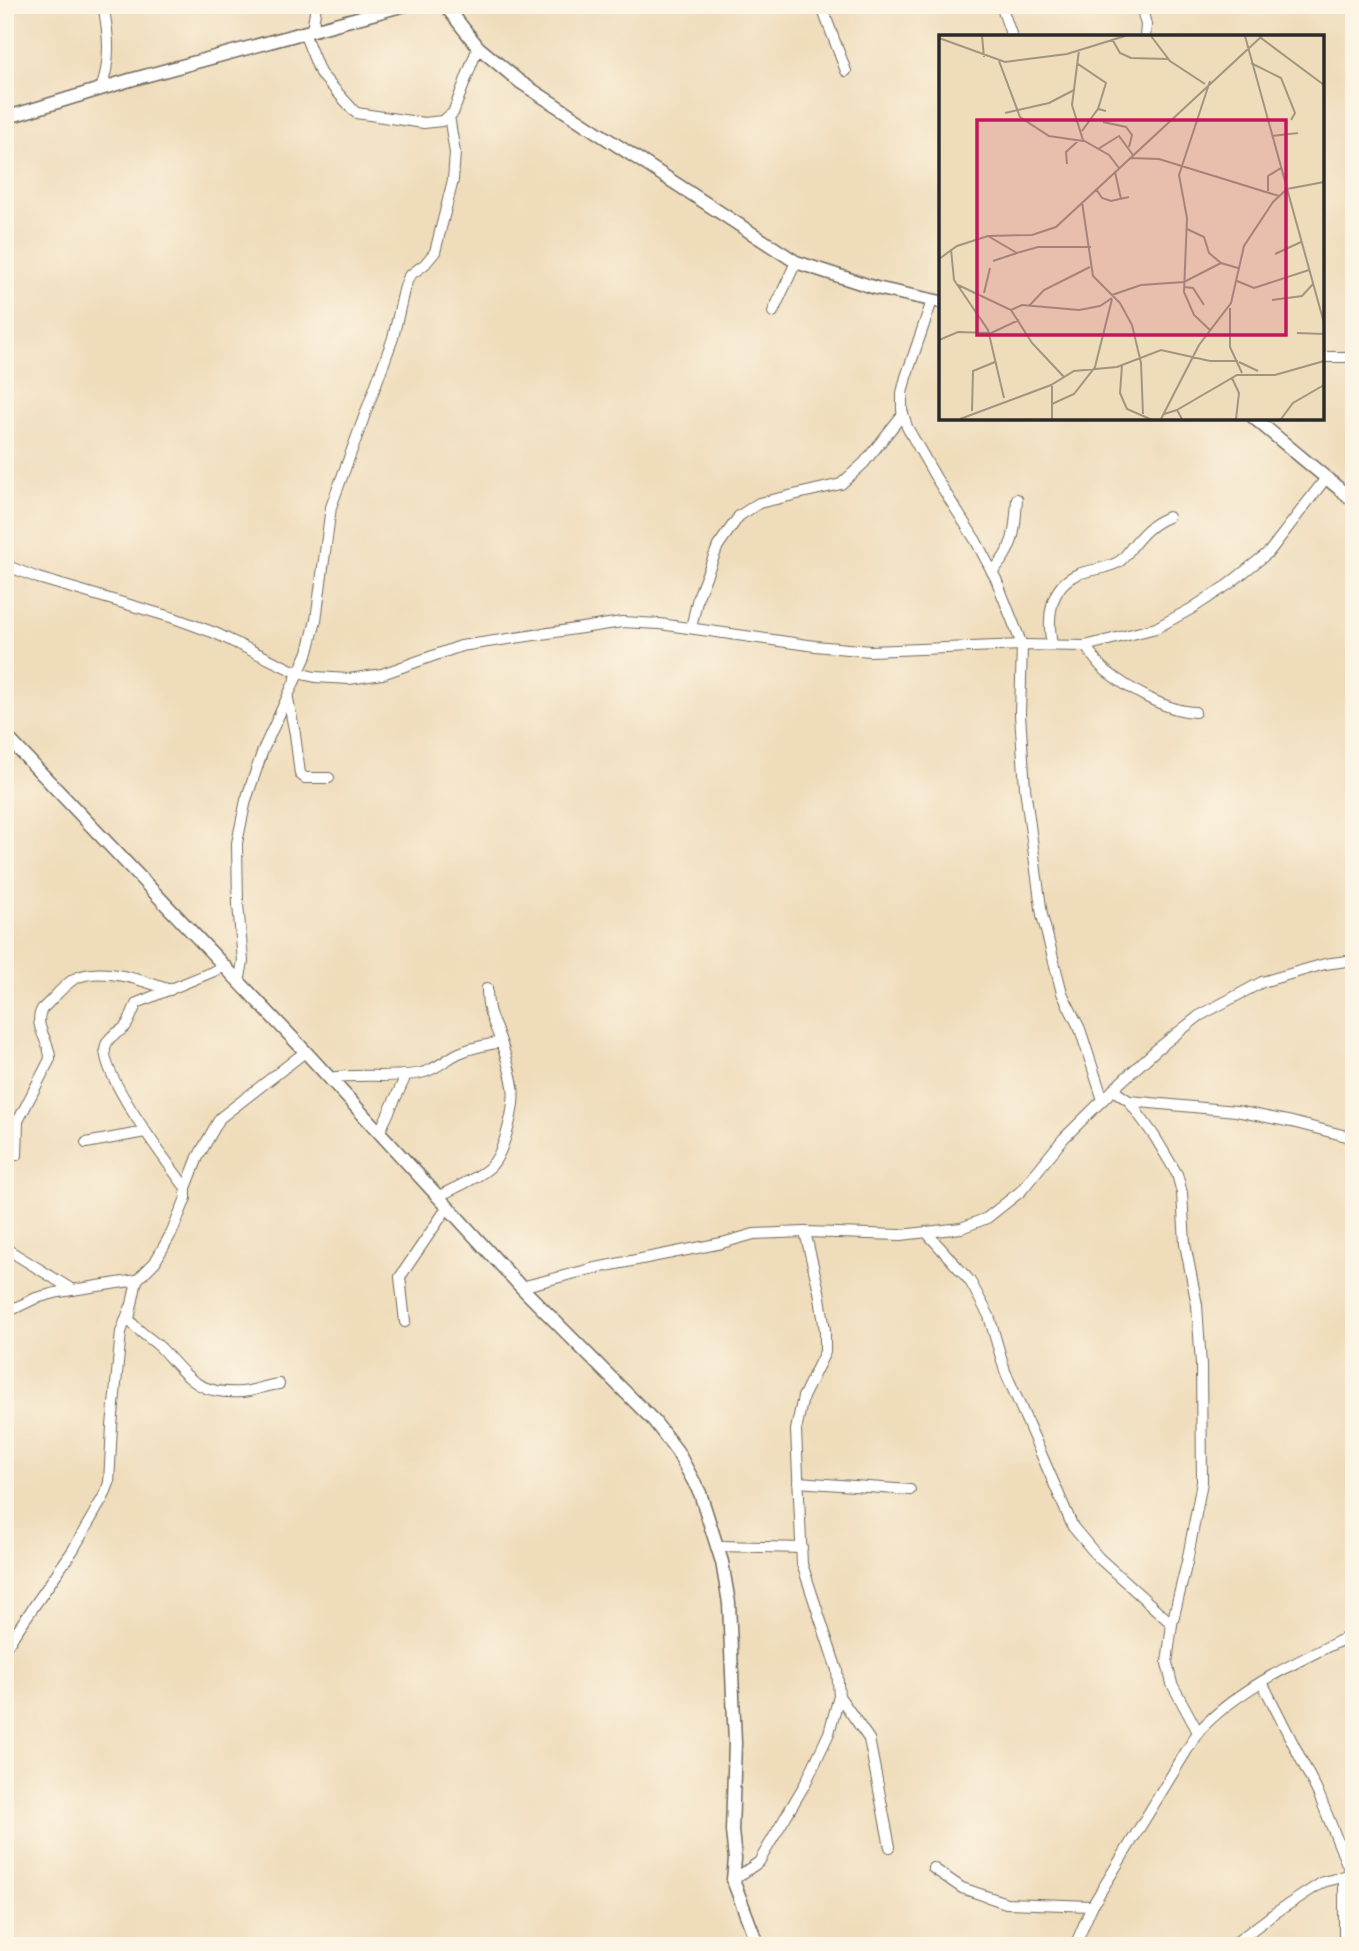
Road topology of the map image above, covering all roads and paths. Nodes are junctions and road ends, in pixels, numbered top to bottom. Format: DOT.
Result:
graph roads {
  1 [pos="103,5"];
  2 [pos="316,5"];
  3 [pos="405,5"];
  4 [pos="444,5"];
  5 [pos="821,5"];
  6 [pos="1001,5"];
  7 [pos="1141,5"];
  8 [pos="308,32"];
  9 [pos="1011,35"];
  10 [pos="1144,35"];
  11 [pos="478,47"];
  12 [pos="846,71"];
  13 [pos="102,89"];
  14 [pos="449,116"];
  15 [pos="5,118"];
  16 [pos="796,262"];
  17 [pos="936,302"];
  18 [pos="773,312"];
  19 [pos="1324,357"];
  20 [pos="1354,357"];
  21 [pos="903,414"];
  22 [pos="1256,420"];
  23 [pos="1326,478"];
  24 [pos="1017,499"];
  25 [pos="1354,501"];
  26 [pos="1168,517"];
  27 [pos="5,565"];
  28 [pos="992,572"];
  29 [pos="691,628"];
  30 [pos="1022,645"];
  31 [pos="1052,645"];
  32 [pos="1085,646"];
  33 [pos="298,673"];
  34 [pos="288,698"];
  35 [pos="1195,712"];
  36 [pos="5,735"];
  37 [pos="329,778"];
  38 [pos="1354,960"];
  39 [pos="224,967"];
  40 [pos="239,983"];
  41 [pos="486,988"];
  42 [pos="171,990"];
  43 [pos="501,1042"];
  44 [pos="305,1052"];
  45 [pos="402,1076"];
  46 [pos="329,1078"];
  47 [pos="1113,1090"];
  48 [pos="1103,1100"];
  49 [pos="1129,1101"];
  50 [pos="145,1132"];
  51 [pos="379,1133"];
  52 [pos="1354,1138"];
  53 [pos="86,1143"];
  54 [pos="17,1155"];
  55 [pos="186,1188"];
  56 [pos="437,1197"];
  57 [pos="447,1208"];
  58 [pos="805,1232"];
  59 [pos="928,1234"];
  60 [pos="5,1248"];
  61 [pos="137,1280"];
  62 [pos="521,1287"];
  63 [pos="73,1290"];
  64 [pos="130,1308"];
  65 [pos="5,1313"];
  66 [pos="405,1322"];
  67 [pos="279,1384"];
  68 [pos="798,1482"];
  69 [pos="910,1490"];
  70 [pos="719,1546"];
  71 [pos="802,1548"];
  72 [pos="1172,1624"];
  73 [pos="1354,1634"];
  74 [pos="5,1648"];
  75 [pos="1262,1682"];
  76 [pos="839,1696"];
  77 [pos="1198,1732"];
  78 [pos="890,1847"];
  79 [pos="933,1868"];
  80 [pos="1350,1875"];
  81 [pos="733,1880"];
  82 [pos="1092,1906"];
  83 [pos="758,1946"];
  84 [pos="1075,1946"];
  85 [pos="1231,1946"];
  86 [pos="1344,1946"];
  1 -- 13 [label="street"];
  2 -- 8 [label="street"];
  3 -- 8 [label="street"];
  4 -- 11 [label="street"];
  5 -- 12 [label="street"];
  6 -- 9 [label="street"];
  7 -- 10 [label="street"];
  8 -- 13 [label="street"];
  8 -- 14 [label="street"];
  11 -- 14 [label="street"];
  11 -- 16 [label="street"];
  13 -- 15 [label="street"];
  14 -- 33 [label="street"];
  16 -- 17 [label="street"];
  16 -- 18 [label="street"];
  17 -- 21 [label="street"];
  19 -- 20 [label="street"];
  21 -- 28 [label="street"];
  21 -- 29 [label="street"];
  22 -- 23 [label="street"];
  23 -- 25 [label="street"];
  23 -- 32 [label="street"];
  24 -- 28 [label="street"];
  26 -- 31 [label="street"];
  27 -- 33 [label="street"];
  28 -- 30 [label="street"];
  29 -- 30 [label="street"];
  29 -- 33 [label="street"];
  30 -- 31 [label="street"];
  30 -- 48 [label="street"];
  31 -- 32 [label="street"];
  32 -- 35 [label="street"];
  33 -- 34 [label="street"];
  34 -- 37 [label="street"];
  34 -- 40 [label="street"];
  36 -- 39 [label="street"];
  38 -- 47 [label="street"];
  39 -- 40 [label="street"];
  39 -- 42 [label="street"];
  40 -- 44 [label="street"];
  41 -- 43 [label="street"];
  42 -- 50 [label="street"];
  42 -- 54 [label="street"];
  43 -- 45 [label="street"];
  43 -- 56 [label="street"];
  44 -- 46 [label="street"];
  44 -- 55 [label="street"];
  45 -- 46 [label="street"];
  45 -- 51 [label="street"];
  46 -- 51 [label="street"];
  47 -- 48 [label="street"];
  47 -- 49 [label="street"];
  48 -- 59 [label="street"];
  49 -- 52 [label="street"];
  49 -- 72 [label="street"];
  50 -- 53 [label="street"];
  50 -- 55 [label="street"];
  51 -- 56 [label="street"];
  55 -- 61 [label="street"];
  56 -- 57 [label="street"];
  57 -- 62 [label="street"];
  57 -- 66 [label="street"];
  58 -- 59 [label="street"];
  58 -- 62 [label="street"];
  58 -- 68 [label="street"];
  59 -- 72 [label="street"];
  60 -- 63 [label="street"];
  61 -- 63 [label="street"];
  61 -- 64 [label="street"];
  62 -- 70 [label="street"];
  63 -- 65 [label="street"];
  64 -- 67 [label="street"];
  64 -- 74 [label="street"];
  68 -- 69 [label="street"];
  68 -- 71 [label="street"];
  70 -- 71 [label="street"];
  70 -- 81 [label="street"];
  71 -- 76 [label="street"];
  72 -- 77 [label="street"];
  73 -- 75 [label="street"];
  75 -- 77 [label="street"];
  75 -- 80 [label="street"];
  76 -- 78 [label="street"];
  76 -- 81 [label="street"];
  77 -- 82 [label="street"];
  79 -- 82 [label="street"];
  80 -- 85 [label="street"];
  80 -- 86 [label="street"];
  81 -- 83 [label="street"];
  82 -- 84 [label="street"];
}
